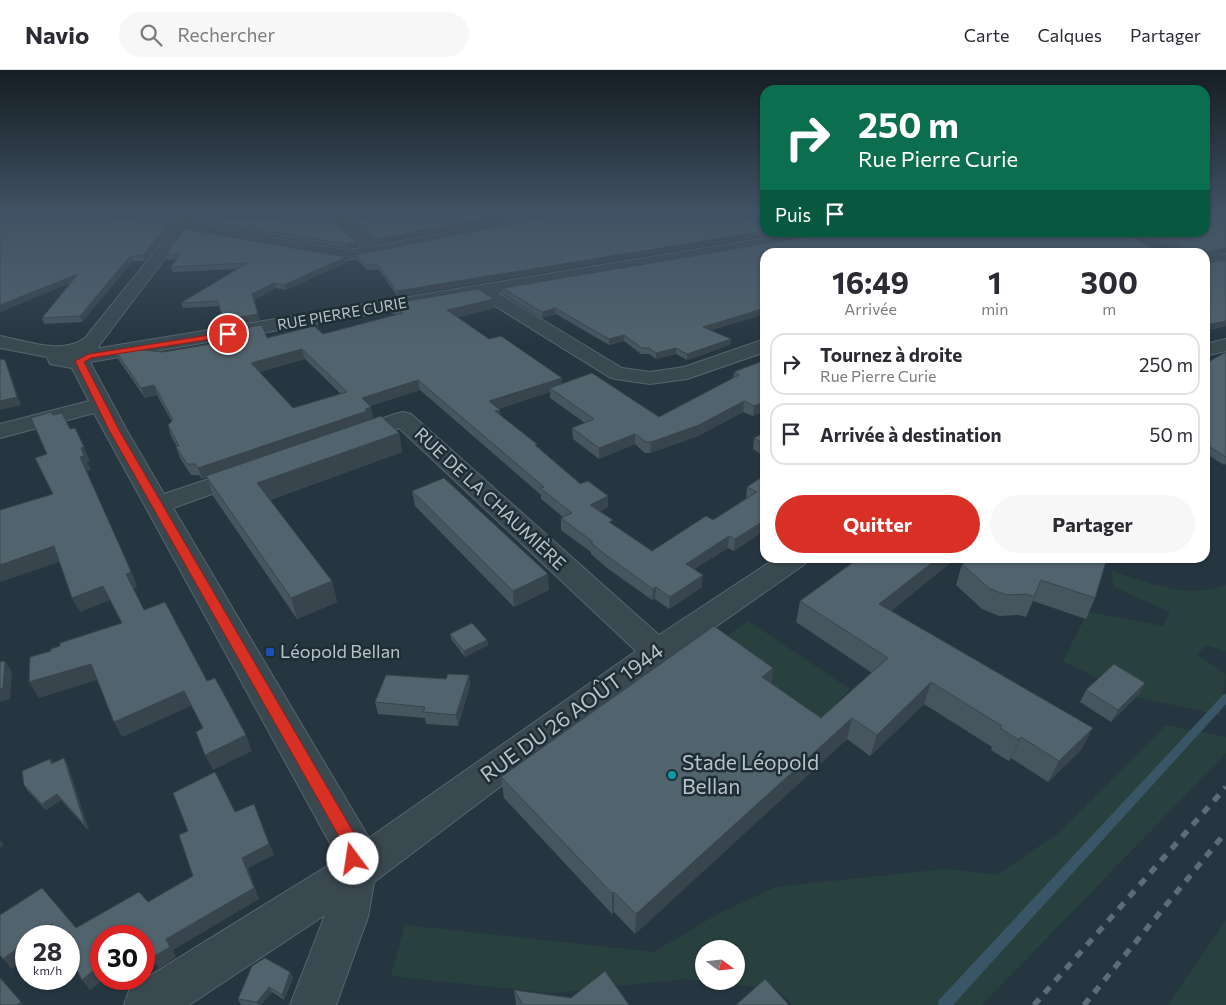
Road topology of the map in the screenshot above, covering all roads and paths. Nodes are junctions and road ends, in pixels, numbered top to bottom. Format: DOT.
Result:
graph roads {
  1 [pos="158,257"];
  2 [pos="674,257"];
  3 [pos="1226,259"];
  4 [pos="1210,261"];
  5 [pos="483,291"];
  6 [pos="0,342"];
  7 [pos="1226,345"];
  8 [pos="760,347"];
  9 [pos="1210,349"];
  10 [pos="78,355"];
  11 [pos="102,404"];
  12 [pos="0,431"];
  13 [pos="329,445"];
  14 [pos="265,467"];
  15 [pos="159,504"];
  16 [pos="788,563"];
  17 [pos="657,652"];
  18 [pos="354,874"];
  19 [pos="147,1005"];
  20 [pos="313,1005"];
  1 -- 10 [label="street"];
  2 -- 5 [label="street, RUE PIERRE CURIE"];
  3 -- 4 [label="street"];
  5 -- 8 [label="street"];
  5 -- 10 [label="street, RUE PIERRE CURIE"];
  6 -- 10 [label="street"];
  7 -- 9 [label="street"];
  10 -- 11 [label="street"];
  11 -- 12 [label="street"];
  11 -- 15 [label="street"];
  13 -- 17 [label="street, RUE DE LA CHAUMIÈRE"];
  14 -- 15 [label="street"];
  15 -- 18 [label="street"];
  16 -- 17 [label="street, RUE DU 26 AOÛT 1944"];
  17 -- 18 [label="street, RUE DU 26 AOÛT 1944"];
  18 -- 19 [label="street, RUE DU 26 AOÛT 1944"];
  18 -- 20 [label="street"];
}
